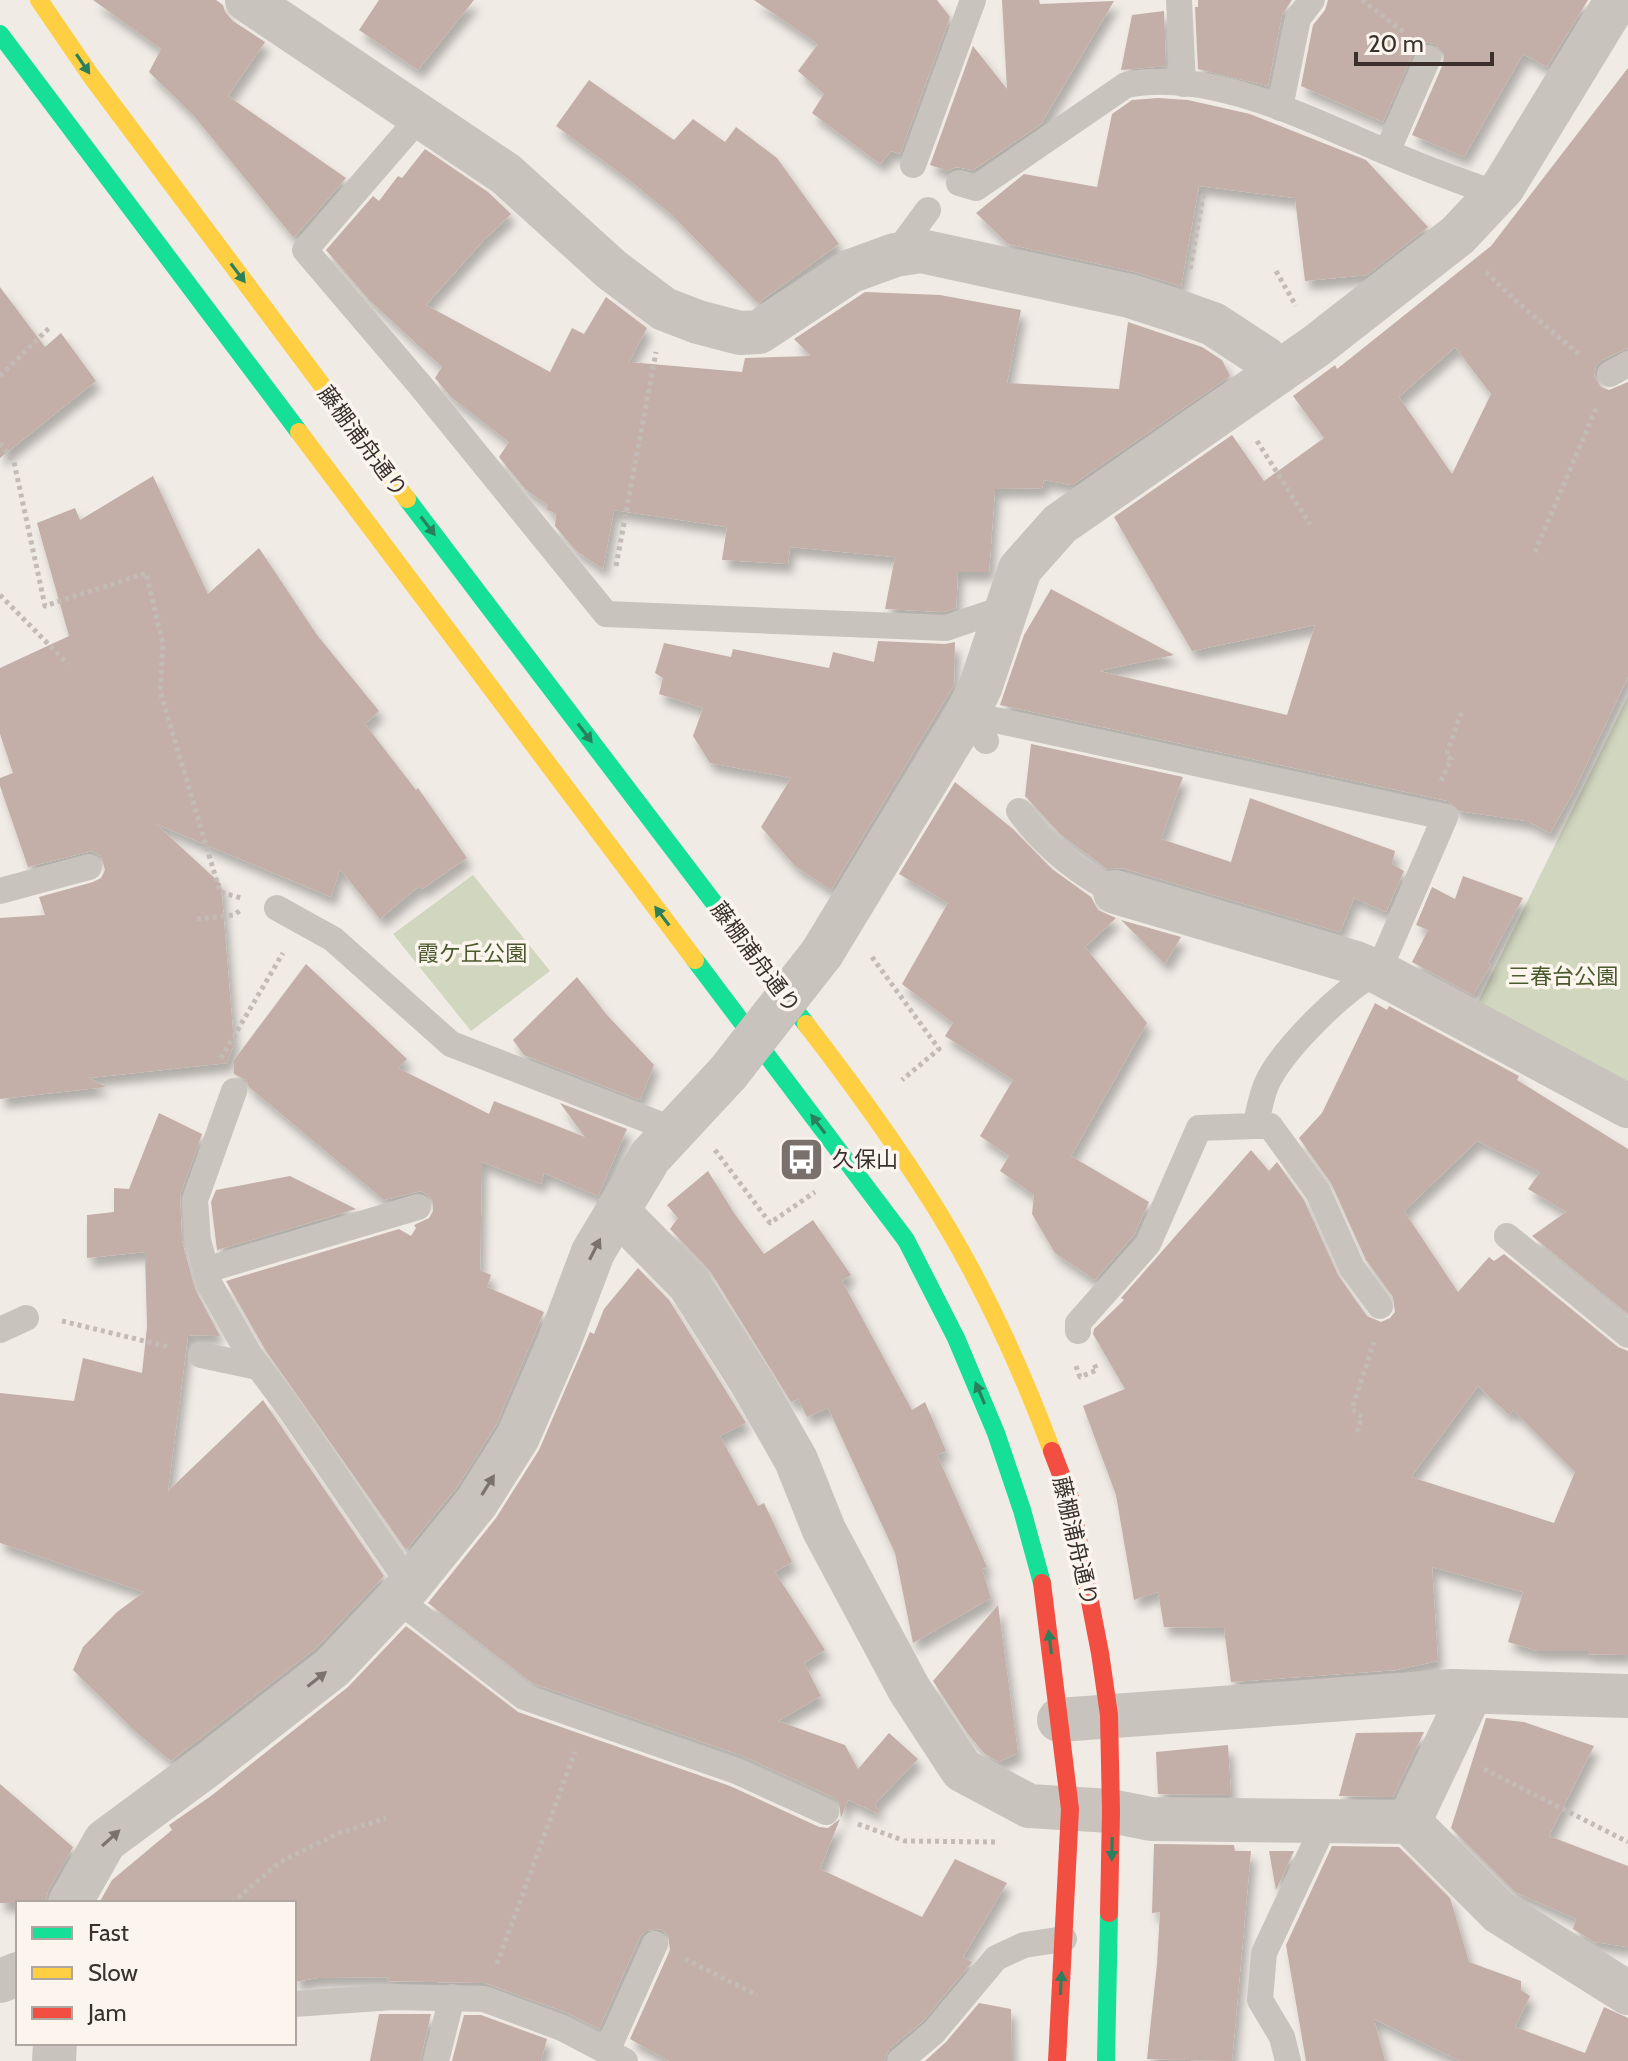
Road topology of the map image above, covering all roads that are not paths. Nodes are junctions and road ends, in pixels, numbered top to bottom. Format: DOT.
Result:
graph roads {
  1 [pos="39,0"];
  2 [pos="247,0"];
  3 [pos="973,0"];
  4 [pos="1179,0"];
  5 [pos="1312,0"];
  6 [pos="1617,0"];
  7 [pos="0,34"];
  8 [pos="1428,58"];
  9 [pos="1183,84"];
  10 [pos="1280,108"];
  11 [pos="420,117"];
  12 [pos="1387,152"];
  13 [pos="913,165"];
  14 [pos="959,183"];
  15 [pos="1497,194"];
  16 [pos="928,210"];
  17 [pos="895,255"];
  18 [pos="1279,372"];
  19 [pos="1008,607"];
  20 [pos="977,728"];
  21 [pos="1019,811"];
  22 [pos="89,867"];
  23 [pos="0,891"];
  24 [pos="1115,892"];
  25 [pos="277,908"];
  26 [pos="1378,972"];
  27 [pos="234,1091"];
  28 [pos="1628,1106"];
  29 [pos="681,1122"];
  30 [pos="1255,1126"];
  31 [pos="418,1207"];
  32 [pos="617,1211"];
  33 [pos="1507,1236"];
  34 [pos="206,1270"];
  35 [pos="1380,1306"];
  36 [pos="26,1318"];
  37 [pos="0,1330"];
  38 [pos="1078,1331"];
  39 [pos="1628,1335"];
  40 [pos="201,1355"];
  41 [pos="258,1367"];
  42 [pos="403,1592"];
  43 [pos="1471,1692"];
  44 [pos="1628,1696"];
  45 [pos="1109,1715"];
  46 [pos="1059,1720"];
  47 [pos="1091,1810"];
  48 [pos="826,1812"];
  49 [pos="1409,1822"];
  50 [pos="1325,1823"];
  51 [pos="71,1901"];
  52 [pos="1064,1939"];
  53 [pos="655,1944"];
  54 [pos="1628,1993"];
  55 [pos="452,1997"];
  56 [pos="296,2004"];
  57 [pos="616,2056"];
  58 [pos="436,2061"];
  59 [pos="900,2061"];
  60 [pos="1057,2061"];
  61 [pos="1106,2061"];
  62 [pos="1288,2061"];
  1 -- 45 [label="main road, 藤棚浦舟通り, one-way"];
  2 -- 11 [label="street"];
  3 -- 13 [label="lane"];
  4 -- 9 [label="lane"];
  5 -- 10 [label="lane"];
  6 -- 15 [label="street"];
  46 -- 7 [label="main road, 藤棚浦舟通り, one-way"];
  8 -- 12 [label="lane"];
  9 -- 10 [label="lane"];
  9 -- 14 [label="lane"];
  10 -- 12 [label="lane"];
  11 -- 17 [label="street"];
  11 -- 19 [label="lane"];
  12 -- 15 [label="lane"];
  15 -- 18 [label="street"];
  16 -- 17 [label="lane"];
  17 -- 18 [label="street"];
  18 -- 19 [label="street"];
  19 -- 20 [label="street"];
  20 -- 26 [label="lane"];
  20 -- 29 [label="street, bridge"];
  21 -- 24 [label="lane"];
  22 -- 23 [label="lane"];
  24 -- 26 [label="street"];
  25 -- 29 [label="lane"];
  26 -- 28 [label="street"];
  26 -- 30 [label="lane"];
  27 -- 34 [label="lane"];
  29 -- 32 [label="street"];
  30 -- 35 [label="lane"];
  30 -- 38 [label="lane"];
  31 -- 34 [label="lane"];
  42 -- 32 [label="street, one-way"];
  32 -- 47 [label="street"];
  33 -- 39 [label="lane"];
  34 -- 41 [label="lane"];
  36 -- 37 [label="lane"];
  40 -- 41 [label="lane"];
  41 -- 42 [label="lane"];
  42 -- 48 [label="lane"];
  51 -- 42 [label="street, one-way"];
  43 -- 44 [label="street"];
  43 -- 45 [label="street"];
  43 -- 49 [label="street"];
  45 -- 46 [label="street"];
  45 -- 47 [label="main road, 藤棚浦舟通り"];
  46 -- 47 [label="main road, 藤棚浦舟通り"];
  47 -- 50 [label="street"];
  47 -- 52 [label="main road, 藤棚浦舟通り"];
  47 -- 61 [label="main road, 藤棚浦舟通り, one-way"];
  49 -- 50 [label="street"];
  49 -- 54 [label="street"];
  50 -- 62 [label="lane"];
  52 -- 59 [label="lane"];
  60 -- 52 [label="main road, 藤棚浦舟通り, one-way"];
  53 -- 57 [label="lane"];
  55 -- 56 [label="lane"];
  55 -- 57 [label="lane"];
  55 -- 58 [label="lane"];
}
